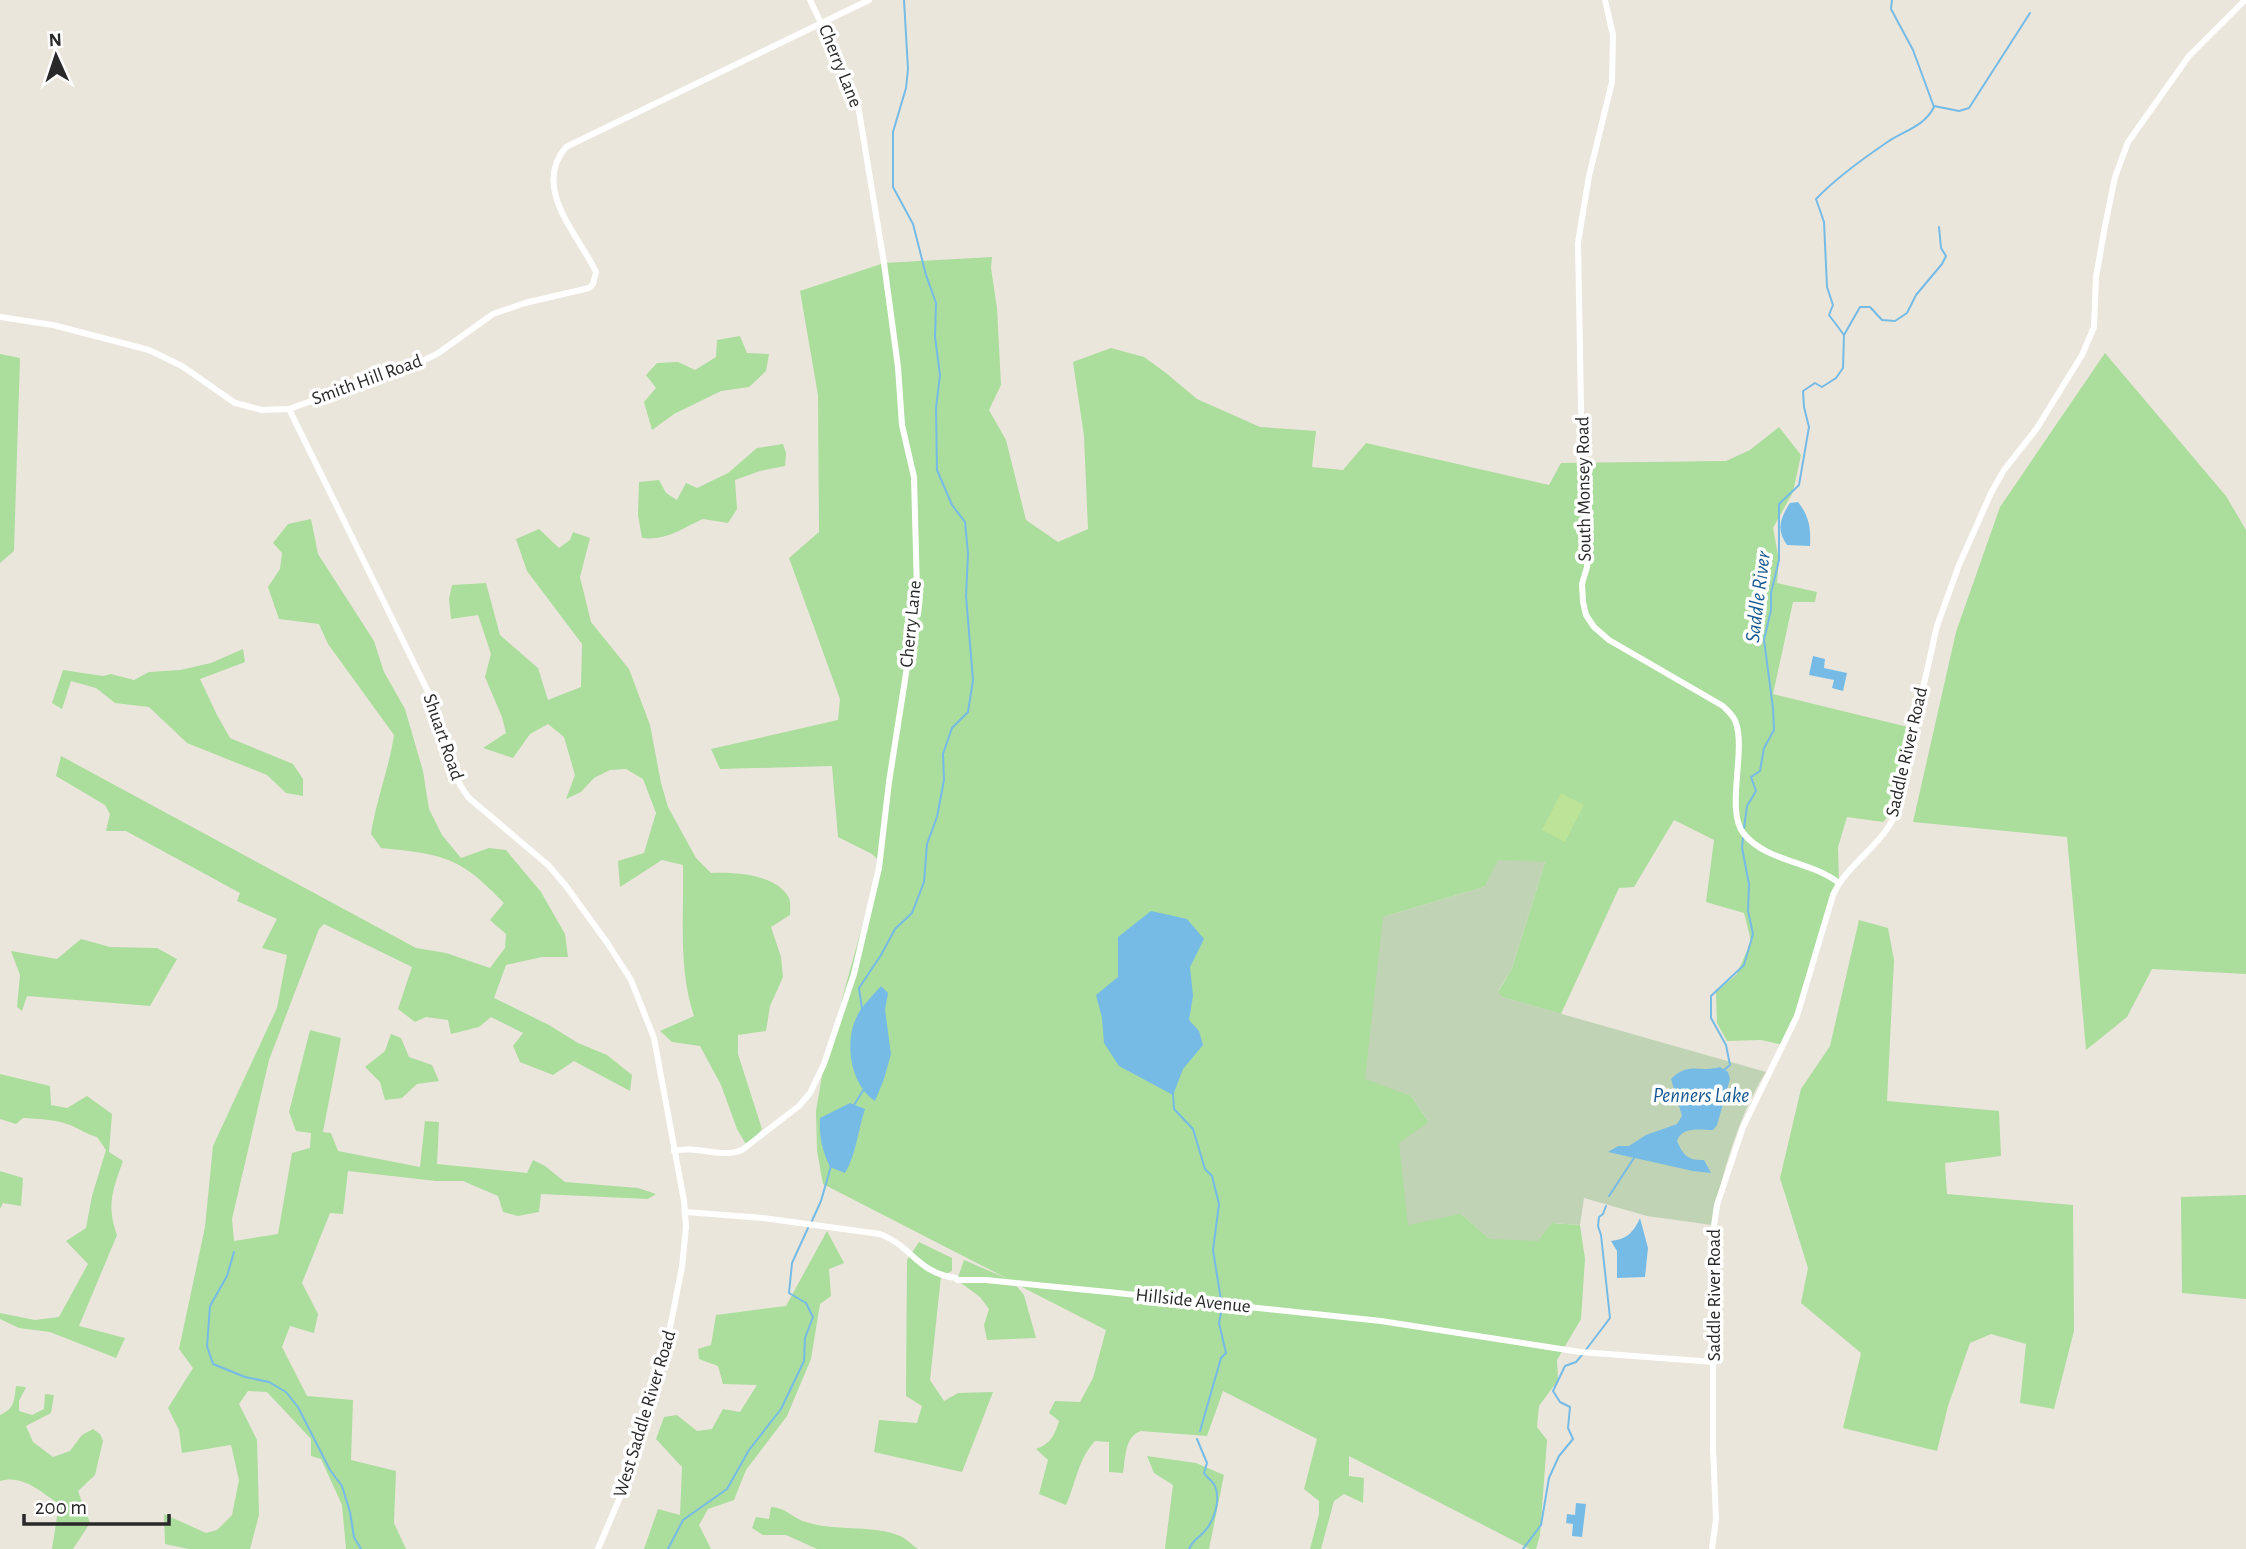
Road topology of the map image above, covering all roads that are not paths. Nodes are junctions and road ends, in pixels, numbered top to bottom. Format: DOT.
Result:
graph roads {
  1 [pos="810,0"];
  2 [pos="869,0"];
  3 [pos="1605,0"];
  4 [pos="2245,0"];
  5 [pos="822,22"];
  6 [pos="0,317"];
  7 [pos="289,409"];
  8 [pos="1839,883"];
  9 [pos="666,1109"];
  10 [pos="674,1151"];
  11 [pos="686,1212"];
  12 [pos="1714,1362"];
  13 [pos="598,1549"];
  14 [pos="1712,1549"];
  1 -- 5 [label="street, Cherry Lane"];
  2 -- 5 [label="street"];
  3 -- 8 [label="street, South Monsey Road"];
  4 -- 8 [label="street, Saddle River Road"];
  5 -- 7 [label="street, Smith Hill Road"];
  5 -- 10 [label="street, Cherry Lane"];
  6 -- 7 [label="street, Smith Hill Road"];
  7 -- 9 [label="street, Shuart Road"];
  8 -- 12 [label="street, Saddle River Road"];
  9 -- 10 [label="street, West Saddle River Road"];
  10 -- 11 [label="street, West Saddle River Road"];
  11 -- 12 [label="street, Hillside Avenue"];
  11 -- 13 [label="street, West Saddle River Road"];
  12 -- 14 [label="street, Saddle River Road"];
}
